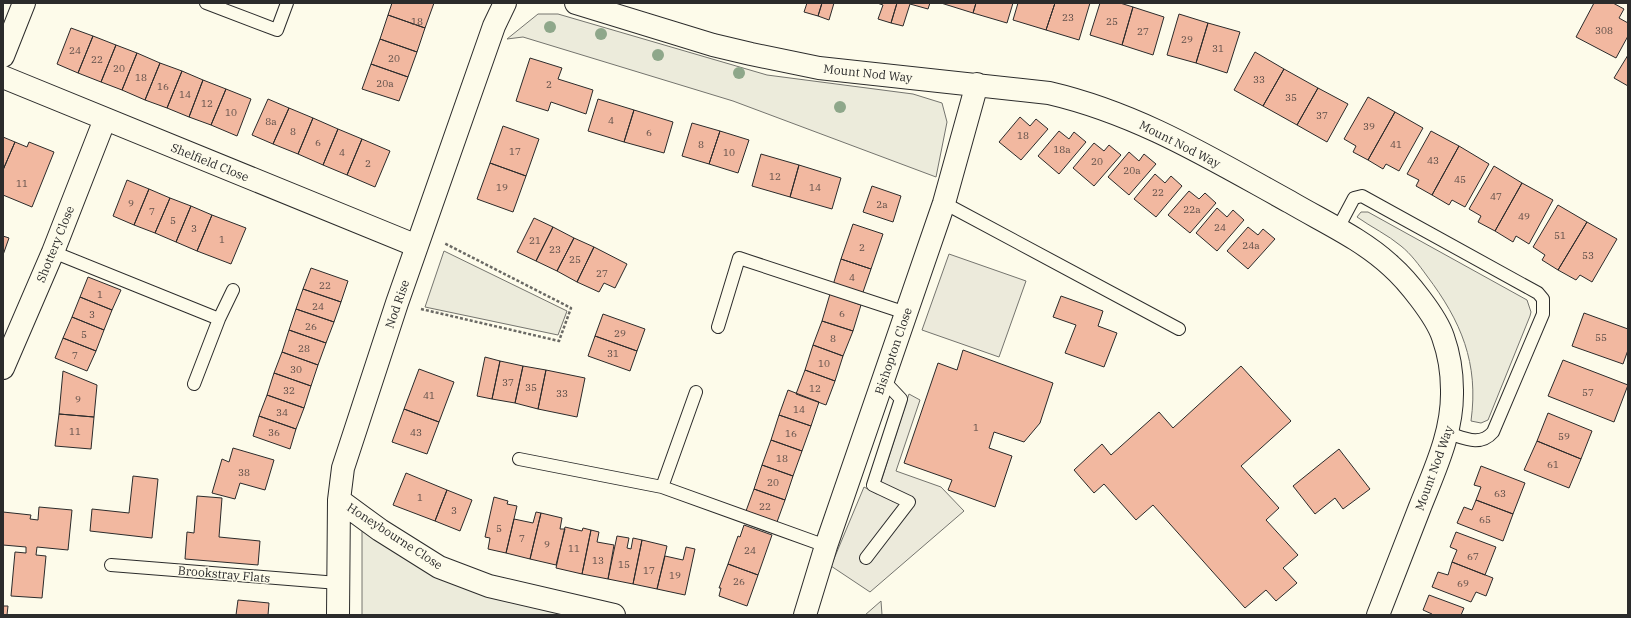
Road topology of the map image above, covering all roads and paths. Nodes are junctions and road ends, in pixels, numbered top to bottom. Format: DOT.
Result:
graph roads {
  1 [pos="24,3"];
  2 [pos="206,3"];
  3 [pos="287,3"];
  4 [pos="505,3"];
  5 [pos="576,3"];
  6 [pos="3,56"];
  7 [pos="3,77"];
  8 [pos="977,84"];
  9 [pos="105,119"];
  10 [pos="944,203"];
  11 [pos="1337,230"];
  12 [pos="420,239"];
  13 [pos="53,252"];
  14 [pos="233,290"];
  15 [pos="397,304"];
  16 [pos="906,313"];
  17 [pos="219,319"];
  18 [pos="718,327"];
  19 [pos="1179,329"];
  20 [pos="3,368"];
  21 [pos="883,380"];
  22 [pos="194,384"];
  23 [pos="696,392"];
  24 [pos="1448,433"];
  25 [pos="519,459"];
  26 [pos="662,487"];
  27 [pos="339,500"];
  28 [pos="826,546"];
  29 [pos="866,558"];
  30 [pos="111,565"];
  31 [pos="338,583"];
  32 [pos="338,615"];
  33 [pos="614,615"];
  34 [pos="804,615"];
  35 [pos="1378,615"];
  1 -- 6 [label="street"];
  2 -- 3 [label="lane"];
  4 -- 12 [label="street, Nod Rise"];
  5 -- 8 [label="street, Mount Nod Way"];
  7 -- 9 [label="street, Shelfield Close"];
  8 -- 10 [label="street, Bishopton Close"];
  8 -- 11 [label="street, Mount Nod Way"];
  9 -- 12 [label="street, Shelfield Close"];
  9 -- 13 [label="street, Shottery Close"];
  10 -- 16 [label="street, Bishopton Close"];
  10 -- 19 [label="lane"];
  11 -- 24 [label="street, Mount Nod Way"];
  11 -- 24 [label="lane"];
  12 -- 15 [label="street, Nod Rise"];
  12 -- 15 [label="path"];
  13 -- 17 [label="lane"];
  13 -- 20 [label="street, Shottery Close"];
  14 -- 17 [label="lane"];
  15 -- 27 [label="street, Nod Rise"];
  16 -- 18 [label="lane"];
  16 -- 21 [label="street, Bishopton Close"];
  17 -- 22 [label="lane"];
  21 -- 28 [label="street, Bishopton Close"];
  21 -- 29 [label="lane"];
  23 -- 26 [label="lane"];
  24 -- 35 [label="street, Mount Nod Way"];
  25 -- 26 [label="lane"];
  26 -- 28 [label="lane"];
  27 -- 31 [label="street, Nod Rise"];
  27 -- 33 [label="street, Honeybourne Close"];
  28 -- 34 [label="street, Bishopton Close"];
  30 -- 31 [label="lane, Brookstray Flats"];
  31 -- 32 [label="street, Nod Rise"];
}
